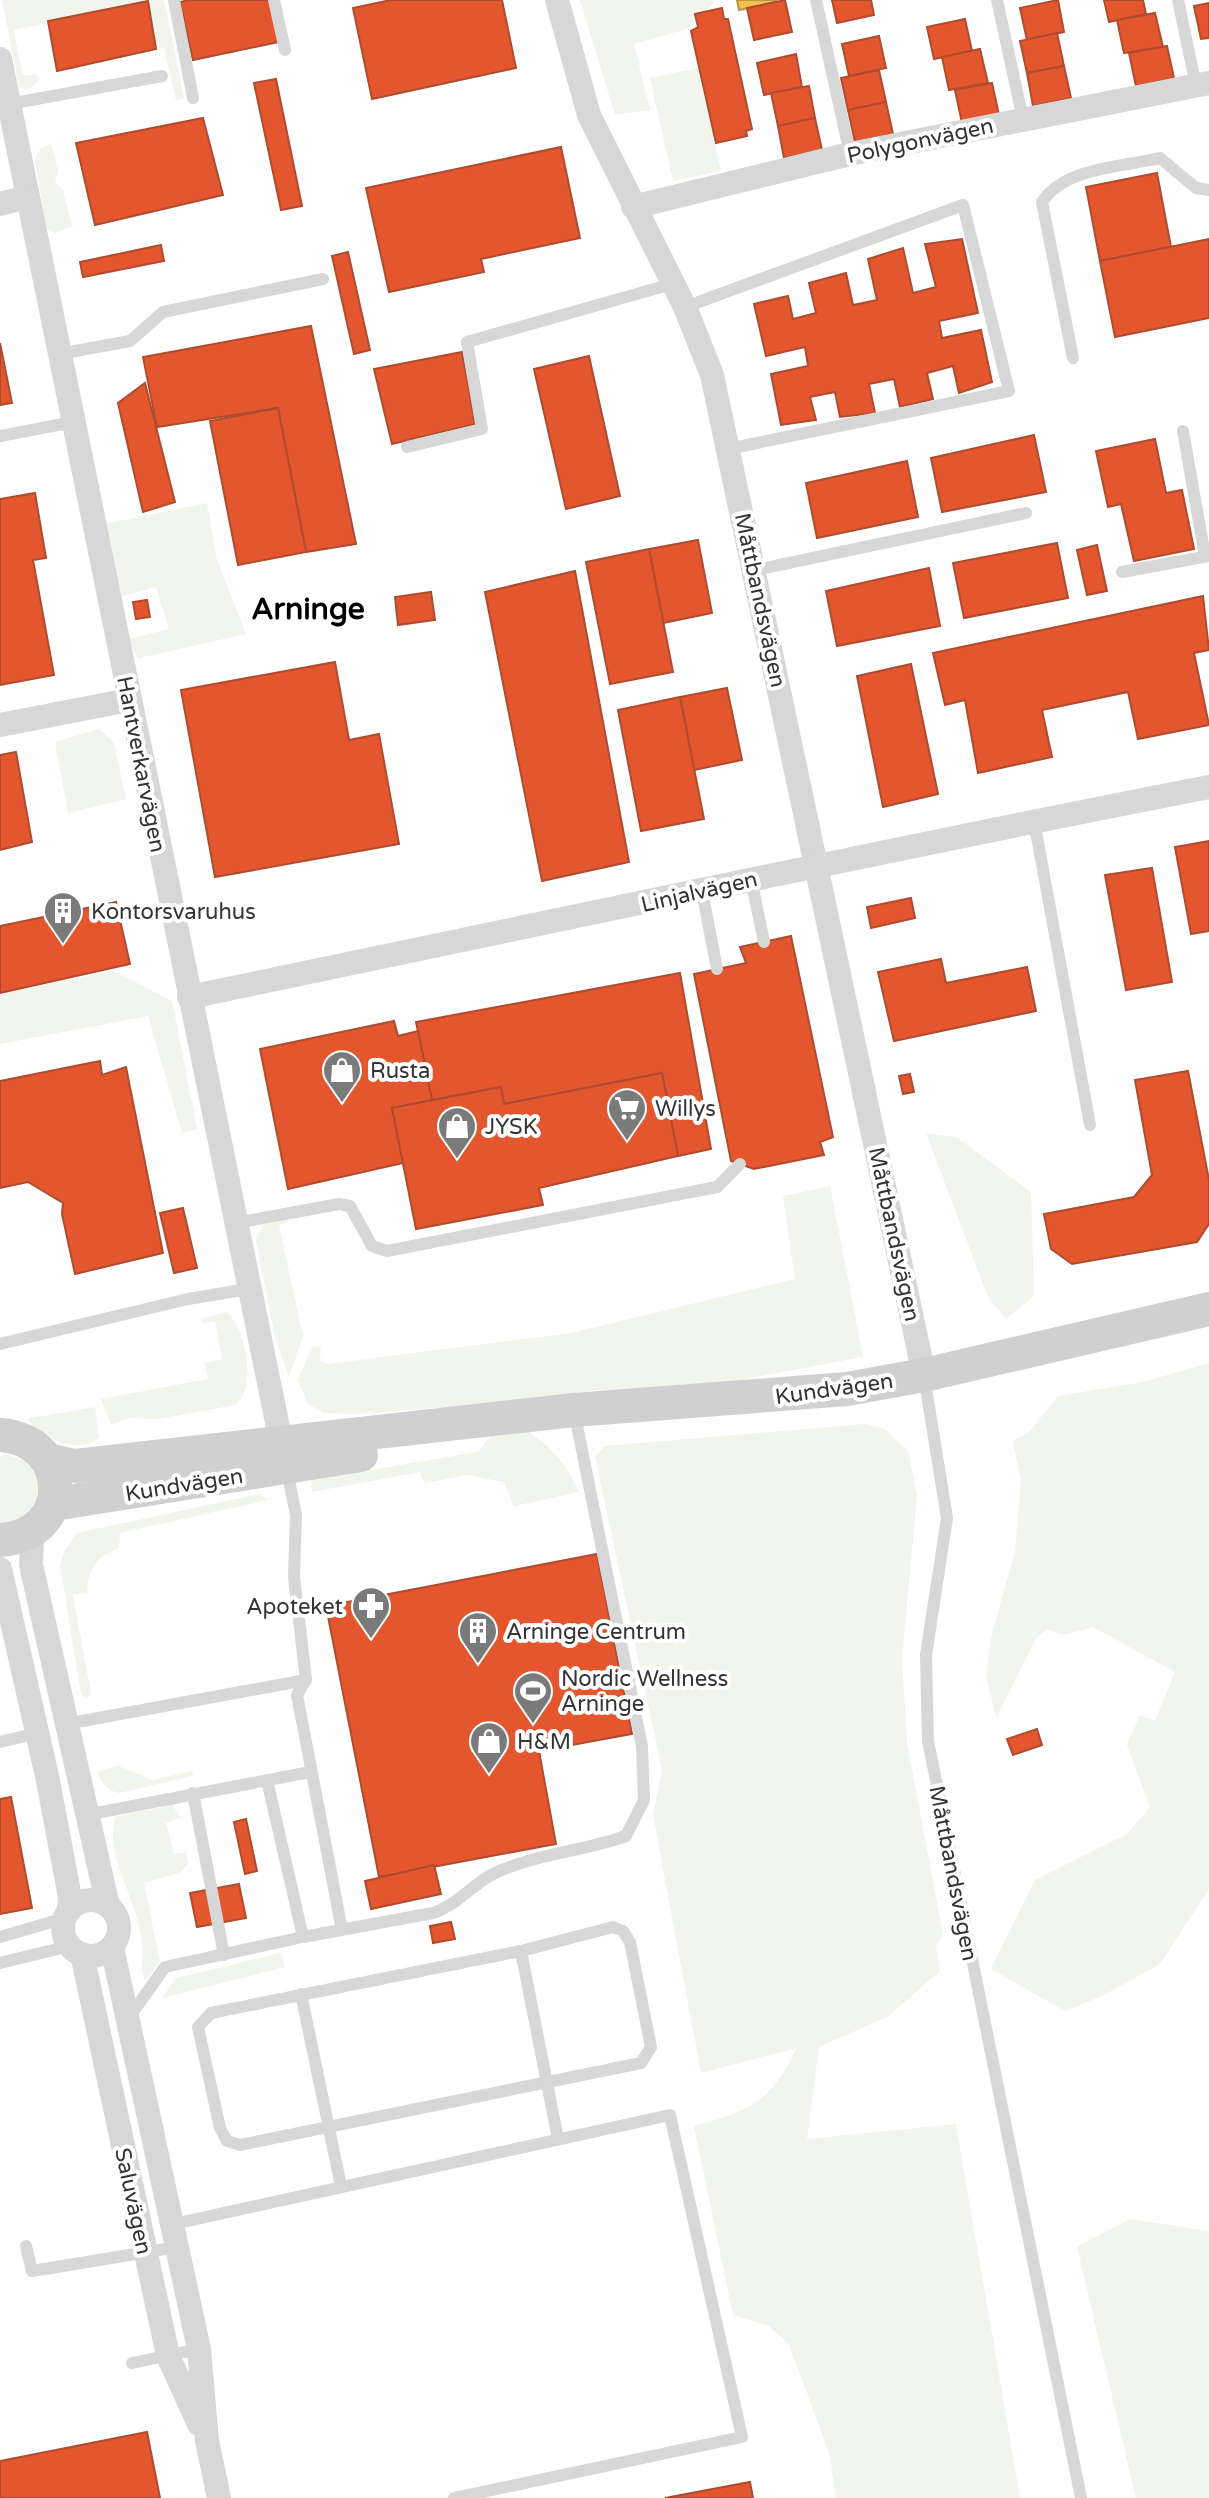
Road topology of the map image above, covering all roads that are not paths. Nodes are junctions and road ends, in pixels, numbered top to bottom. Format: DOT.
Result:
graph roads {
  1 [pos="174,0"];
  2 [pos="274,0"];
  3 [pos="557,0"];
  4 [pos="816,0"];
  5 [pos="997,0"];
  6 [pos="1178,0"];
  7 [pos="285,50"];
  8 [pos="0,59"];
  9 [pos="162,76"];
  10 [pos="1202,84"];
  11 [pos="193,98"];
  12 [pos="9,104"];
  13 [pos="1023,119"];
  14 [pos="850,154"];
  15 [pos="1209,190"];
  16 [pos="27,197"];
  17 [pos="0,204"];
  18 [pos="633,207"];
  19 [pos="323,279"];
  20 [pos="672,284"];
  21 [pos="685,307"];
  22 [pos="59,354"];
  23 [pos="1073,358"];
  24 [pos="73,422"];
  25 [pos="1183,431"];
  26 [pos="0,436"];
  27 [pos="407,447"];
  28 [pos="728,449"];
  29 [pos="1026,513"];
  30 [pos="1207,556"];
  31 [pos="755,570"];
  32 [pos="1122,572"];
  33 [pos="129,700"];
  34 [pos="0,725"];
  35 [pos="1209,787"];
  36 [pos="1034,821"];
  37 [pos="816,863"];
  38 [pos="751,879"];
  39 [pos="702,891"];
  40 [pos="764,942"];
  41 [pos="717,969"];
  42 [pos="189,997"];
  43 [pos="1090,1125"];
  44 [pos="740,1164"];
  45 [pos="236,1223"];
  46 [pos="248,1289"];
  47 [pos="1209,1309"];
  48 [pos="0,1344"];
  49 [pos="924,1375"];
  50 [pos="574,1410"];
  51 [pos="0,1435"];
  52 [pos="283,1454"];
  53 [pos="48,1460"];
  54 [pos="54,1504"];
  55 [pos="16,1537"];
  56 [pos="0,1569"];
  57 [pos="0,1612"];
  58 [pos="23,1665"];
  59 [pos="306,1680"];
  60 [pos="66,1724"];
  61 [pos="38,1733"];
  62 [pos="0,1742"];
  63 [pos="310,1772"];
  64 [pos="267,1780"];
  65 [pos="193,1793"];
  66 [pos="86,1815"];
  67 [pos="108,1906"];
  68 [pos="67,1914"];
  69 [pos="342,1930"];
  70 [pos="0,1937"];
  71 [pos="303,1937"];
  72 [pos="112,1947"];
  73 [pos="76,1950"];
  74 [pos="521,1951"];
  75 [pos="224,1955"];
  76 [pos="0,1963"];
  77 [pos="301,1994"];
  78 [pos="127,2022"];
  79 [pos="547,2082"];
  80 [pos="328,2125"];
  81 [pos="558,2139"];
  82 [pos="341,2186"];
  83 [pos="176,2236"];
  84 [pos="26,2246"];
  85 [pos="145,2252"];
  86 [pos="199,2349"];
  87 [pos="168,2356"];
  88 [pos="132,2363"];
  89 [pos="207,2441"];
  90 [pos="219,2498"];
  91 [pos="454,2498"];
  92 [pos="1081,2498"];
  1 -- 11 [label="lane"];
  2 -- 7 [label="lane"];
  3 -- 18 [label="street, Måttbandsvägen"];
  4 -- 14 [label="lane"];
  5 -- 13 [label="lane"];
  6 -- 10 [label="lane"];
  8 -- 12 [label="street, Hantverkarvägen"];
  9 -- 12 [label="lane"];
  10 -- 13 [label="street, Polygonvägen"];
  12 -- 16 [label="street, Hantverkarvägen"];
  13 -- 14 [label="street, Polygonvägen"];
  14 -- 18 [label="street, Polygonvägen"];
  15 -- 23 [label="lane"];
  16 -- 17 [label="street"];
  16 -- 22 [label="street, Hantverkarvägen"];
  18 -- 20 [label="street, Måttbandsvägen"];
  19 -- 22 [label="lane"];
  20 -- 21 [label="street, Måttbandsvägen"];
  20 -- 27 [label="lane"];
  21 -- 28 [label="street, Måttbandsvägen"];
  21 -- 28 [label="lane"];
  22 -- 24 [label="street, Hantverkarvägen"];
  24 -- 26 [label="lane"];
  24 -- 33 [label="street, Hantverkarvägen"];
  25 -- 30 [label="lane"];
  28 -- 31 [label="street, Måttbandsvägen"];
  29 -- 31 [label="lane"];
  30 -- 32 [label="lane"];
  31 -- 37 [label="street, Måttbandsvägen"];
  33 -- 34 [label="street"];
  33 -- 42 [label="street, Hantverkarvägen"];
  35 -- 36 [label="street, Linjalvägen"];
  36 -- 37 [label="street, Linjalvägen"];
  36 -- 43 [label="lane"];
  37 -- 38 [label="street, Linjalvägen"];
  37 -- 49 [label="street, Måttbandsvägen"];
  38 -- 39 [label="street, Linjalvägen"];
  38 -- 40 [label="lane"];
  39 -- 41 [label="lane"];
  39 -- 42 [label="street, Linjalvägen"];
  42 -- 45 [label="street, Hantverkarvägen"];
  44 -- 45 [label="lane"];
  45 -- 46 [label="street, Hantverkarvägen"];
  46 -- 48 [label="lane"];
  46 -- 52 [label="street, Hantverkarvägen"];
  47 -- 49 [label="street, Kundvägen"];
  49 -- 50 [label="street, Kundvägen"];
  49 -- 92 [label="lane, Måttbandsvägen"];
  50 -- 52 [label="street, Kundvägen"];
  50 -- 69 [label="lane"];
  51 -- 53 [label="street"];
  52 -- 53 [label="street, Kundvägen"];
  52 -- 54 [label="street, Kundvägen"];
  52 -- 59 [label="lane"];
  53 -- 54 [label="street"];
  54 -- 55 [label="street"];
  55 -- 60 [label="street, Saluvägen"];
  56 -- 58 [label="street, Saluvägen"];
  57 -- 58 [label="street"];
  58 -- 61 [label="street, Saluvägen"];
  59 -- 60 [label="lane"];
  59 -- 63 [label="lane"];
  60 -- 66 [label="street, Saluvägen"];
  61 -- 62 [label="lane"];
  61 -- 68 [label="street, Saluvägen"];
  63 -- 64 [label="lane"];
  63 -- 69 [label="lane"];
  64 -- 65 [label="lane"];
  64 -- 71 [label="lane"];
  65 -- 66 [label="lane"];
  65 -- 75 [label="lane"];
  66 -- 67 [label="street, Saluvägen"];
  67 -- 68 [label="street"];
  67 -- 72 [label="street, Saluvägen"];
  68 -- 70 [label="lane"];
  68 -- 73 [label="street, Saluvägen"];
  69 -- 71 [label="lane"];
  71 -- 75 [label="lane"];
  72 -- 73 [label="street"];
  72 -- 78 [label="street, Saluvägen"];
  73 -- 76 [label="lane"];
  73 -- 85 [label="street, Saluvägen"];
  74 -- 77 [label="lane"];
  74 -- 79 [label="lane"];
  74 -- 79 [label="lane"];
  75 -- 78 [label="lane"];
  77 -- 80 [label="lane"];
  77 -- 80 [label="lane"];
  78 -- 83 [label="street, Saluvägen"];
  79 -- 80 [label="lane"];
  79 -- 81 [label="lane"];
  80 -- 82 [label="lane"];
  81 -- 82 [label="lane"];
  81 -- 91 [label="lane"];
  82 -- 83 [label="lane"];
  83 -- 85 [label="lane"];
  83 -- 86 [label="street, Saluvägen"];
  84 -- 85 [label="lane"];
  85 -- 87 [label="street, Saluvägen"];
  86 -- 87 [label="lane"];
  86 -- 89 [label="street, Saluvägen"];
  87 -- 88 [label="lane"];
  87 -- 89 [label="street, Saluvägen"];
  89 -- 90 [label="street, Saluvägen"];
}
